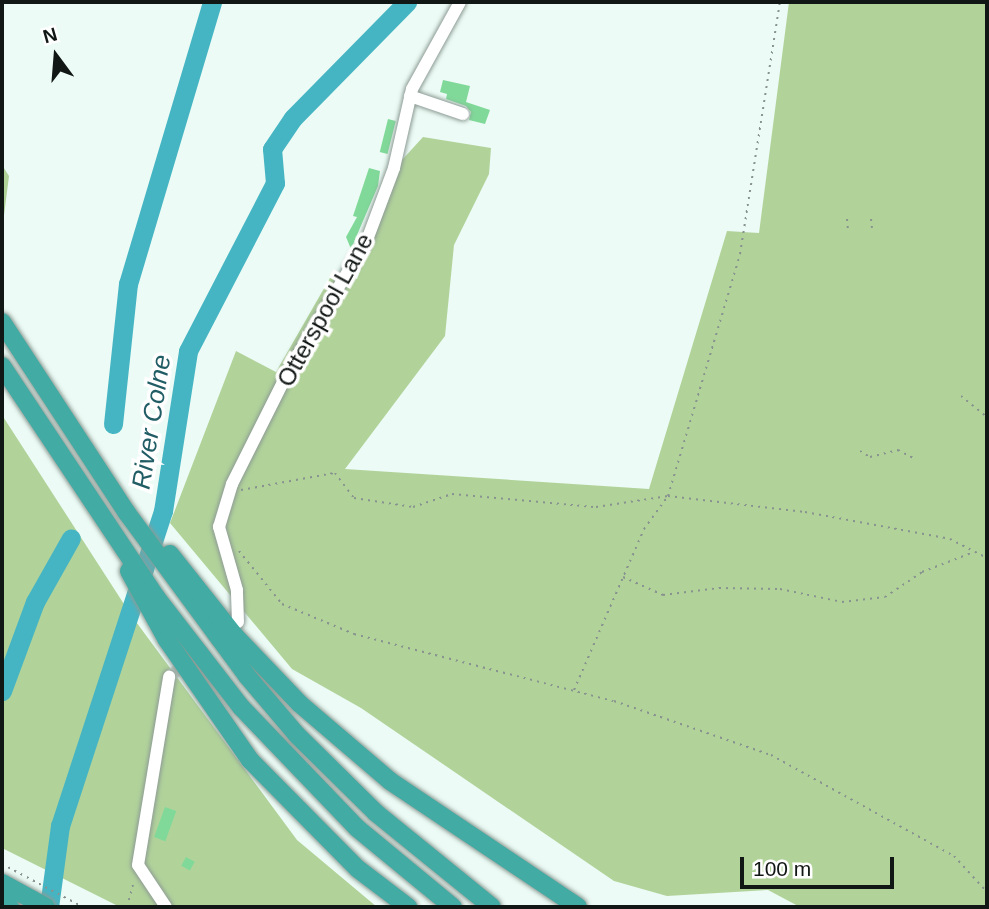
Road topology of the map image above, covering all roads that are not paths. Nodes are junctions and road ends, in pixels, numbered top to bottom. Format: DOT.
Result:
graph roads {
  1 [pos="460,2"];
  2 [pos="410,96"];
  3 [pos="463,114"];
  4 [pos="2,323"];
  5 [pos="2,366"];
  6 [pos="169,563"];
  7 [pos="153,605"];
  8 [pos="238,622"];
  9 [pos="169,677"];
  10 [pos="2,883"];
  11 [pos="16,901"];
  12 [pos="2,903"];
  13 [pos="46,907"];
  14 [pos="166,907"];
  15 [pos="408,907"];
  16 [pos="453,907"];
  17 [pos="492,907"];
  18 [pos="578,907"];
  1 -- 2 [label="street, Otterspool Lane"];
  2 -- 3 [label="street"];
  2 -- 8 [label="street, Otterspool Lane"];
  4 -- 6 [label="highway"];
  5 -- 7 [label="highway"];
  6 -- 17 [label="highway"];
  6 -- 18 [label="highway"];
  7 -- 15 [label="highway"];
  7 -- 16 [label="highway"];
  9 -- 14 [label="street"];
  10 -- 11 [label="highway"];
  11 -- 12 [label="highway"];
  11 -- 13 [label="highway"];
}
